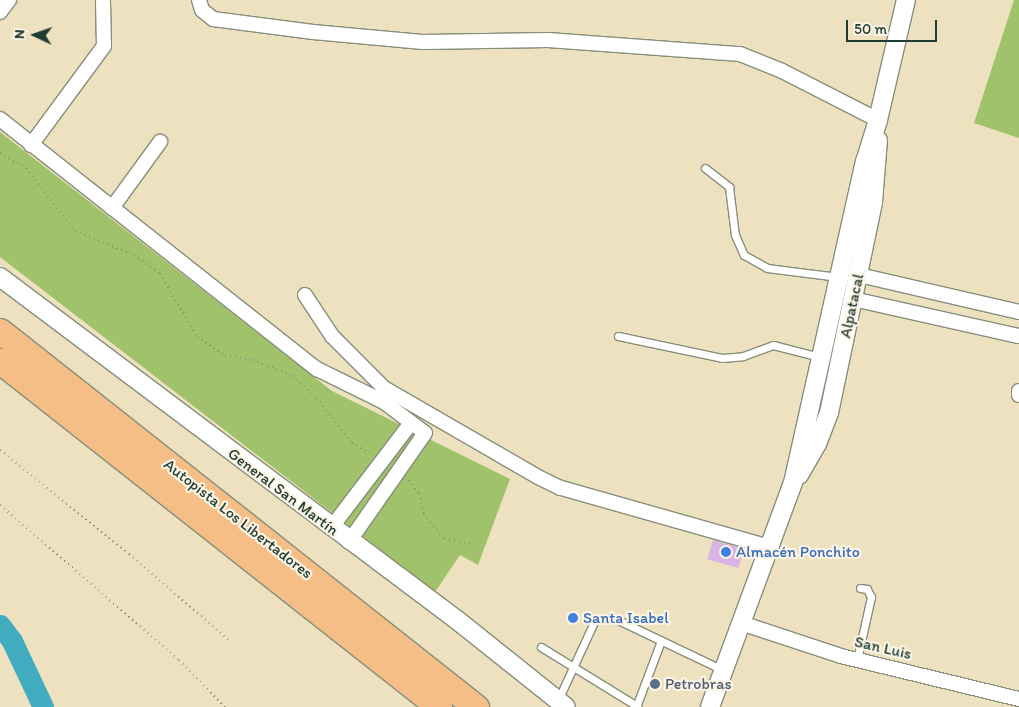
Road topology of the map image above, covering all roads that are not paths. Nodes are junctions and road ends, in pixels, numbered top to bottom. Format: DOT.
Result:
graph roads {
  1 [pos="9,0"];
  2 [pos="199,0"];
  3 [pos="906,0"];
  4 [pos="103,2"];
  5 [pos="0,12"];
  6 [pos="0,119"];
  7 [pos="878,120"];
  8 [pos="160,142"];
  9 [pos="30,145"];
  10 [pos="705,168"];
  11 [pos="865,200"];
  12 [pos="112,208"];
  13 [pos="859,275"];
  14 [pos="0,277"];
  15 [pos="841,277"];
  16 [pos="305,295"];
  17 [pos="853,299"];
  18 [pos="1019,312"];
  19 [pos="0,331"];
  20 [pos="618,336"];
  21 [pos="1019,336"];
  22 [pos="823,358"];
  23 [pos="0,362"];
  24 [pos="1019,391"];
  25 [pos="1019,395"];
  26 [pos="810,409"];
  27 [pos="828,413"];
  28 [pos="411,423"];
  29 [pos="793,483"];
  30 [pos="330,528"];
  31 [pos="350,542"];
  32 [pos="768,548"];
  33 [pos="860,588"];
  34 [pos="741,623"];
  35 [pos="661,641"];
  36 [pos="541,647"];
  37 [pos="857,660"];
  38 [pos="574,668"];
  39 [pos="724,670"];
  40 [pos="1019,699"];
  41 [pos="562,704"];
  42 [pos="637,706"];
  43 [pos="440,707"];
  44 [pos="476,707"];
  45 [pos="710,707"];
  1 -- 5 [label="street"];
  2 -- 7 [label="street"];
  3 -- 7 [label="street, Alpatacal"];
  4 -- 9 [label="street"];
  6 -- 9 [label="street"];
  7 -- 11 [label="street, Alpatacal"];
  8 -- 12 [label="street"];
  9 -- 12 [label="street"];
  10 -- 15 [label="lane"];
  11 -- 13 [label="street, Alpatacal"];
  11 -- 15 [label="street, Alpatacal"];
  12 -- 28 [label="street"];
  13 -- 17 [label="street, Alpatacal"];
  13 -- 18 [label="street"];
  14 -- 30 [label="street, General San Martín"];
  15 -- 22 [label="street, Alpatacal"];
  16 -- 32 [label="street"];
  17 -- 21 [label="street"];
  17 -- 27 [label="street, Alpatacal"];
  19 -- 44 [label="highway, Autopista Los Libertadores"];
  20 -- 22 [label="lane"];
  22 -- 26 [label="street, Alpatacal"];
  23 -- 43 [label="highway, Autopista Los Libertadores"];
  24 -- 25 [label="street"];
  26 -- 27 [label="street"];
  26 -- 29 [label="street, Alpatacal"];
  27 -- 29 [label="street, Alpatacal"];
  28 -- 30 [label="street"];
  28 -- 31 [label="street"];
  29 -- 32 [label="street, Alpatacal"];
  30 -- 31 [label="street, General San Martín"];
  31 -- 41 [label="street, General San Martín"];
  32 -- 34 [label="street, Alpatacal"];
  33 -- 37 [label="lane"];
  34 -- 37 [label="street, San Luis"];
  34 -- 39 [label="street, Alpatacal"];
  35 -- 38 [label="lane"];
  35 -- 39 [label="lane"];
  35 -- 42 [label="lane"];
  36 -- 38 [label="lane"];
  37 -- 40 [label="street, San Luis"];
  38 -- 41 [label="lane"];
  38 -- 42 [label="lane"];
  39 -- 45 [label="street, Alpatacal"];
}
